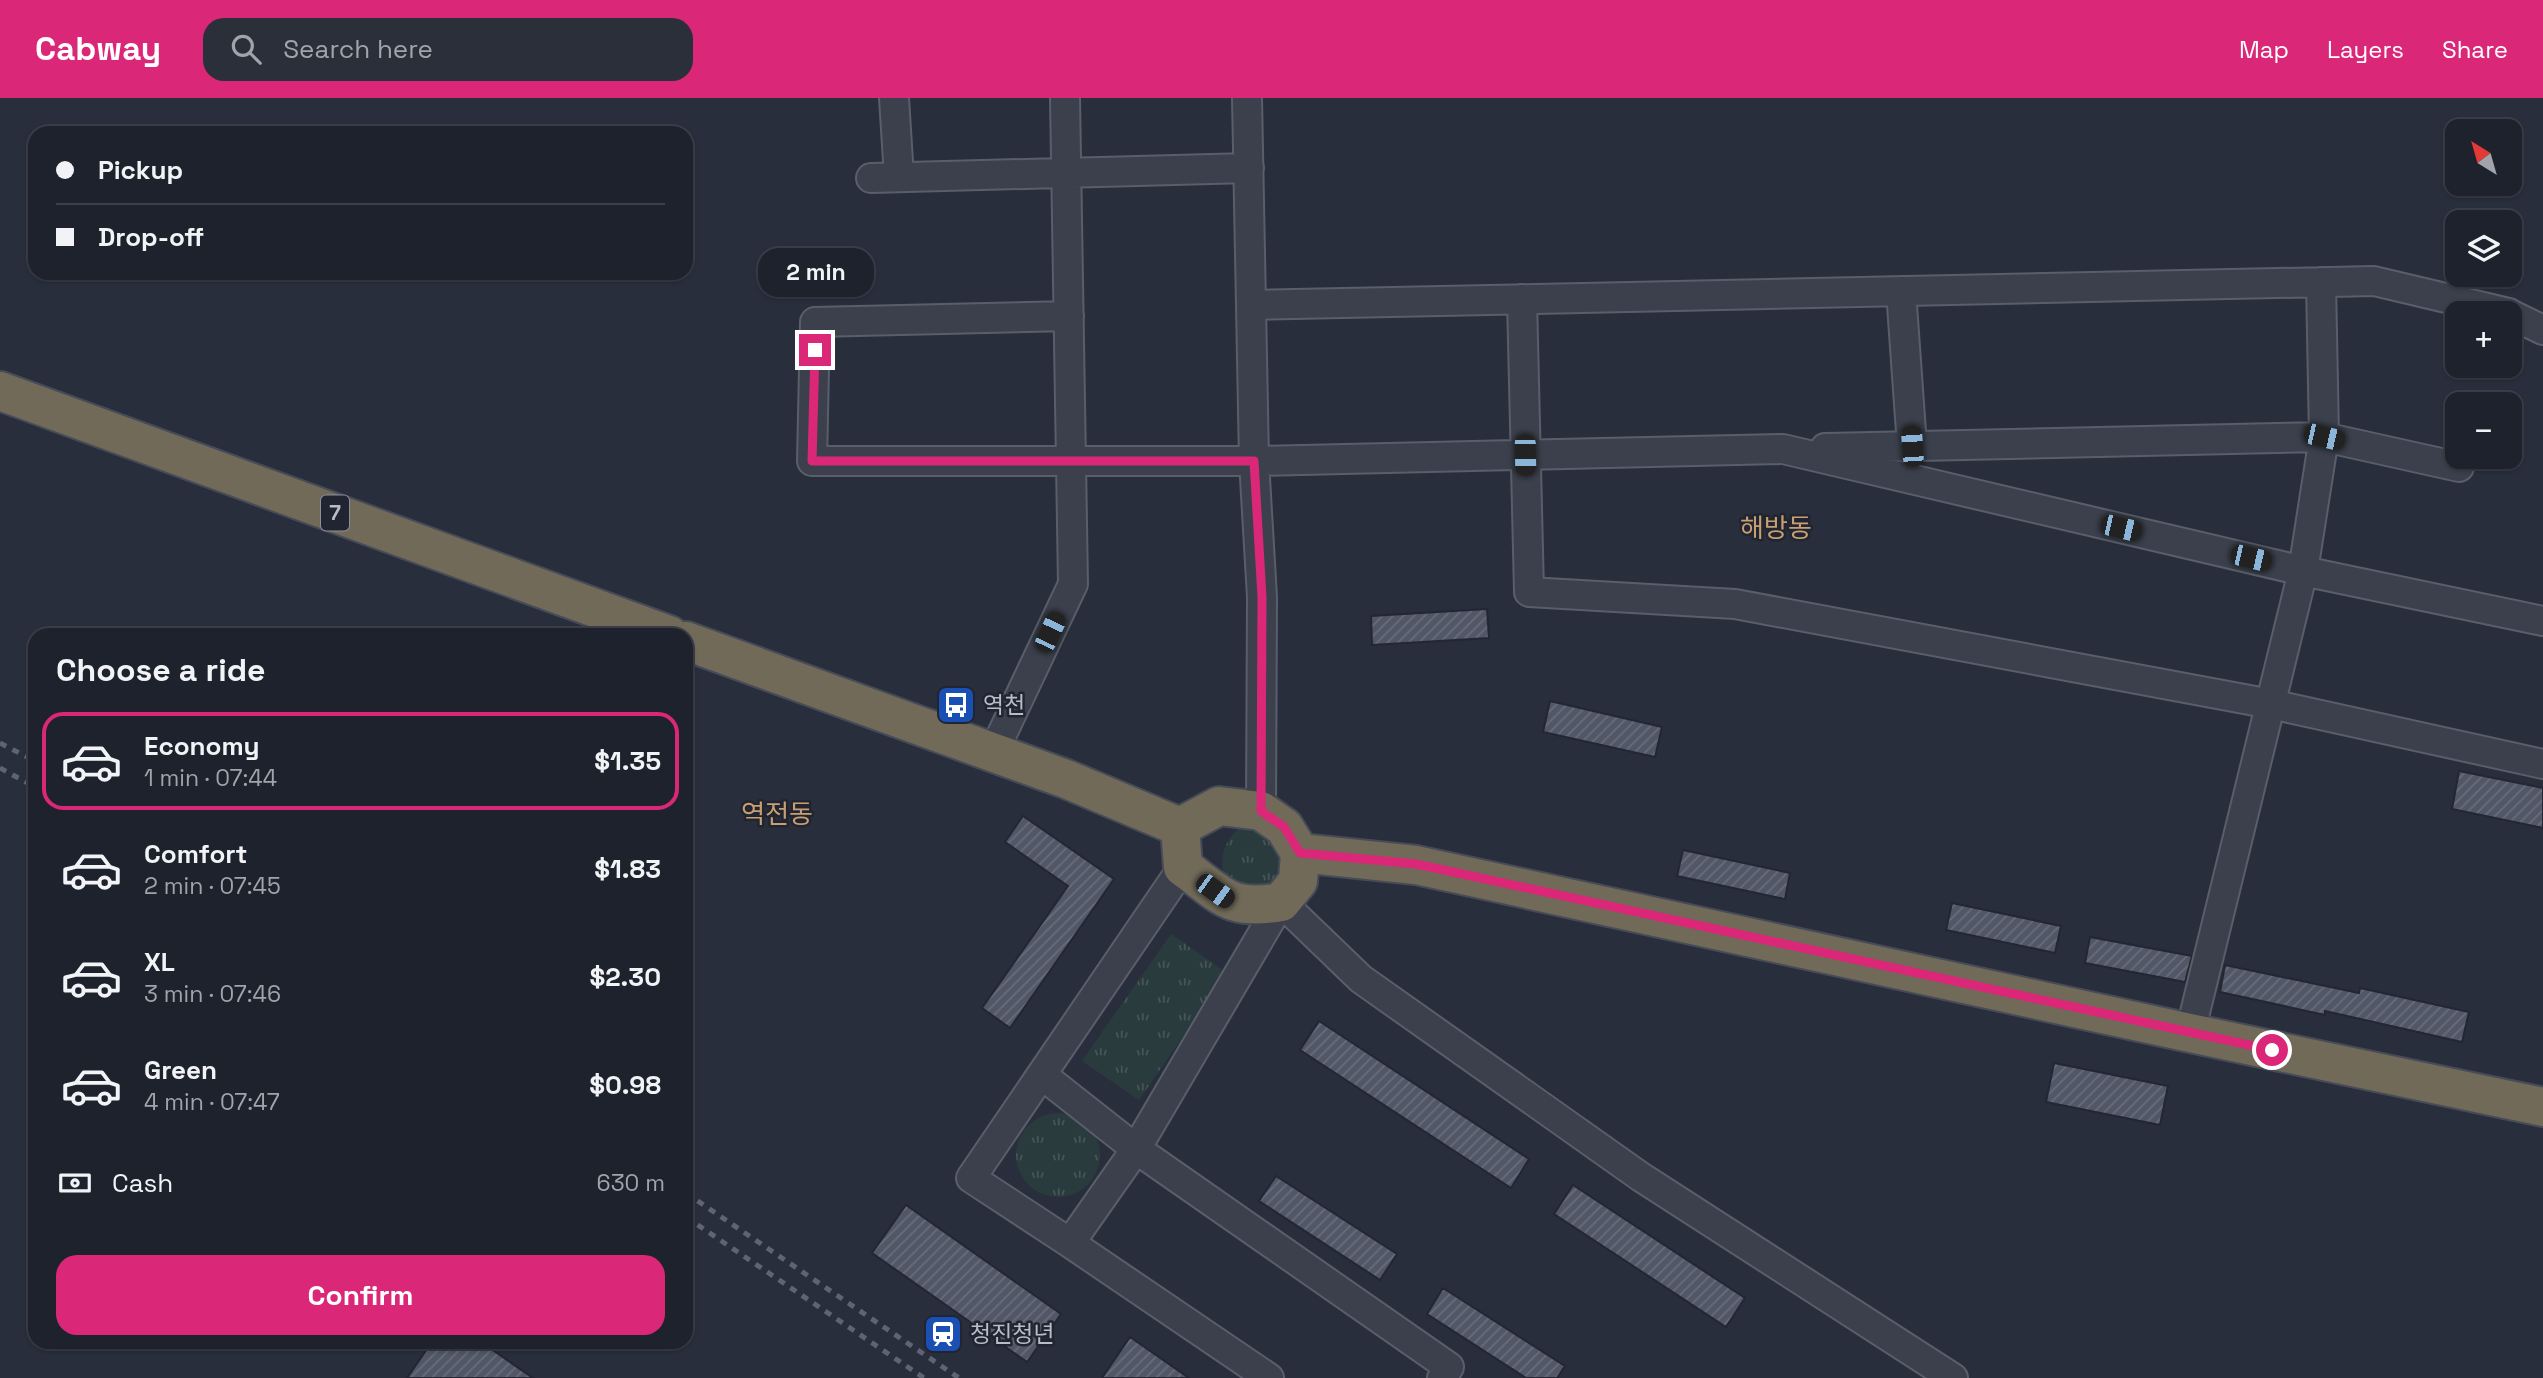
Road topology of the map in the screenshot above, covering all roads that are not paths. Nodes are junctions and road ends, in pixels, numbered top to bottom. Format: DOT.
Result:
graph roads {
  1 [pos="894,98"];
  2 [pos="1065,98"];
  3 [pos="1247,98"];
  4 [pos="1249,168"];
  5 [pos="1066,173"];
  6 [pos="899,177"];
  7 [pos="871,178"];
  8 [pos="2321,282"];
  9 [pos="1901,291"];
  10 [pos="1522,299"];
  11 [pos="2458,301"];
  12 [pos="1252,305"];
  13 [pos="1069,316"];
  14 [pos="2522,320"];
  15 [pos="2543,330"];
  16 [pos="0,391"];
  17 [pos="2324,437"];
  18 [pos="1912,446"];
  19 [pos="1783,449"];
  20 [pos="1525,455"];
  21 [pos="1071,461"];
  22 [pos="1254,461"];
  23 [pos="2445,464"];
  24 [pos="2303,570"];
  25 [pos="2543,621"];
  26 [pos="651,628"];
  27 [pos="693,644"];
  28 [pos="2271,704"];
  29 [pos="993,753"];
  30 [pos="2543,764"];
  31 [pos="1261,811"];
  32 [pos="1180,827"];
  33 [pos="1300,853"];
  34 [pos="1183,867"];
  35 [pos="1281,902"];
  36 [pos="2190,1033"];
  37 [pos="1042,1075"];
  38 [pos="2543,1106"];
  39 [pos="1136,1149"];
  40 [pos="1070,1243"];
  41 [pos="1269,1378"];
  42 [pos="1442,1378"];
  43 [pos="1953,1378"];
  1 -- 6 [label="street"];
  2 -- 5 [label="street"];
  3 -- 4 [label="street"];
  4 -- 5 [label="street"];
  4 -- 12 [label="street"];
  5 -- 6 [label="street"];
  5 -- 13 [label="street"];
  6 -- 7 [label="street"];
  8 -- 9 [label="street"];
  8 -- 11 [label="street"];
  8 -- 17 [label="street"];
  9 -- 10 [label="street"];
  9 -- 18 [label="street"];
  10 -- 12 [label="street"];
  10 -- 20 [label="street"];
  12 -- 22 [label="street"];
  13 -- 21 [label="street"];
  13 -- 21 [label="street"];
  14 -- 15 [label="street"];
  16 -- 26 [label="highway, 7"];
  17 -- 18 [label="street"];
  17 -- 23 [label="street"];
  17 -- 24 [label="street"];
  18 -- 19 [label="street"];
  19 -- 20 [label="street"];
  19 -- 24 [label="street"];
  20 -- 22 [label="street"];
  20 -- 28 [label="street"];
  21 -- 22 [label="street"];
  21 -- 29 [label="street"];
  22 -- 31 [label="street"];
  24 -- 25 [label="street"];
  24 -- 28 [label="street"];
  27 -- 29 [label="highway"];
  28 -- 30 [label="street"];
  28 -- 36 [label="street"];
  29 -- 32 [label="highway"];
  31 -- 32 [label="highway"];
  31 -- 33 [label="highway"];
  32 -- 34 [label="highway"];
  33 -- 35 [label="highway"];
  33 -- 36 [label="highway"];
  34 -- 35 [label="highway"];
  34 -- 37 [label="street"];
  35 -- 39 [label="street"];
  35 -- 43 [label="street"];
  36 -- 38 [label="highway"];
  37 -- 39 [label="street"];
  37 -- 40 [label="street"];
  39 -- 40 [label="street"];
  39 -- 42 [label="street"];
  40 -- 41 [label="street"];
}
